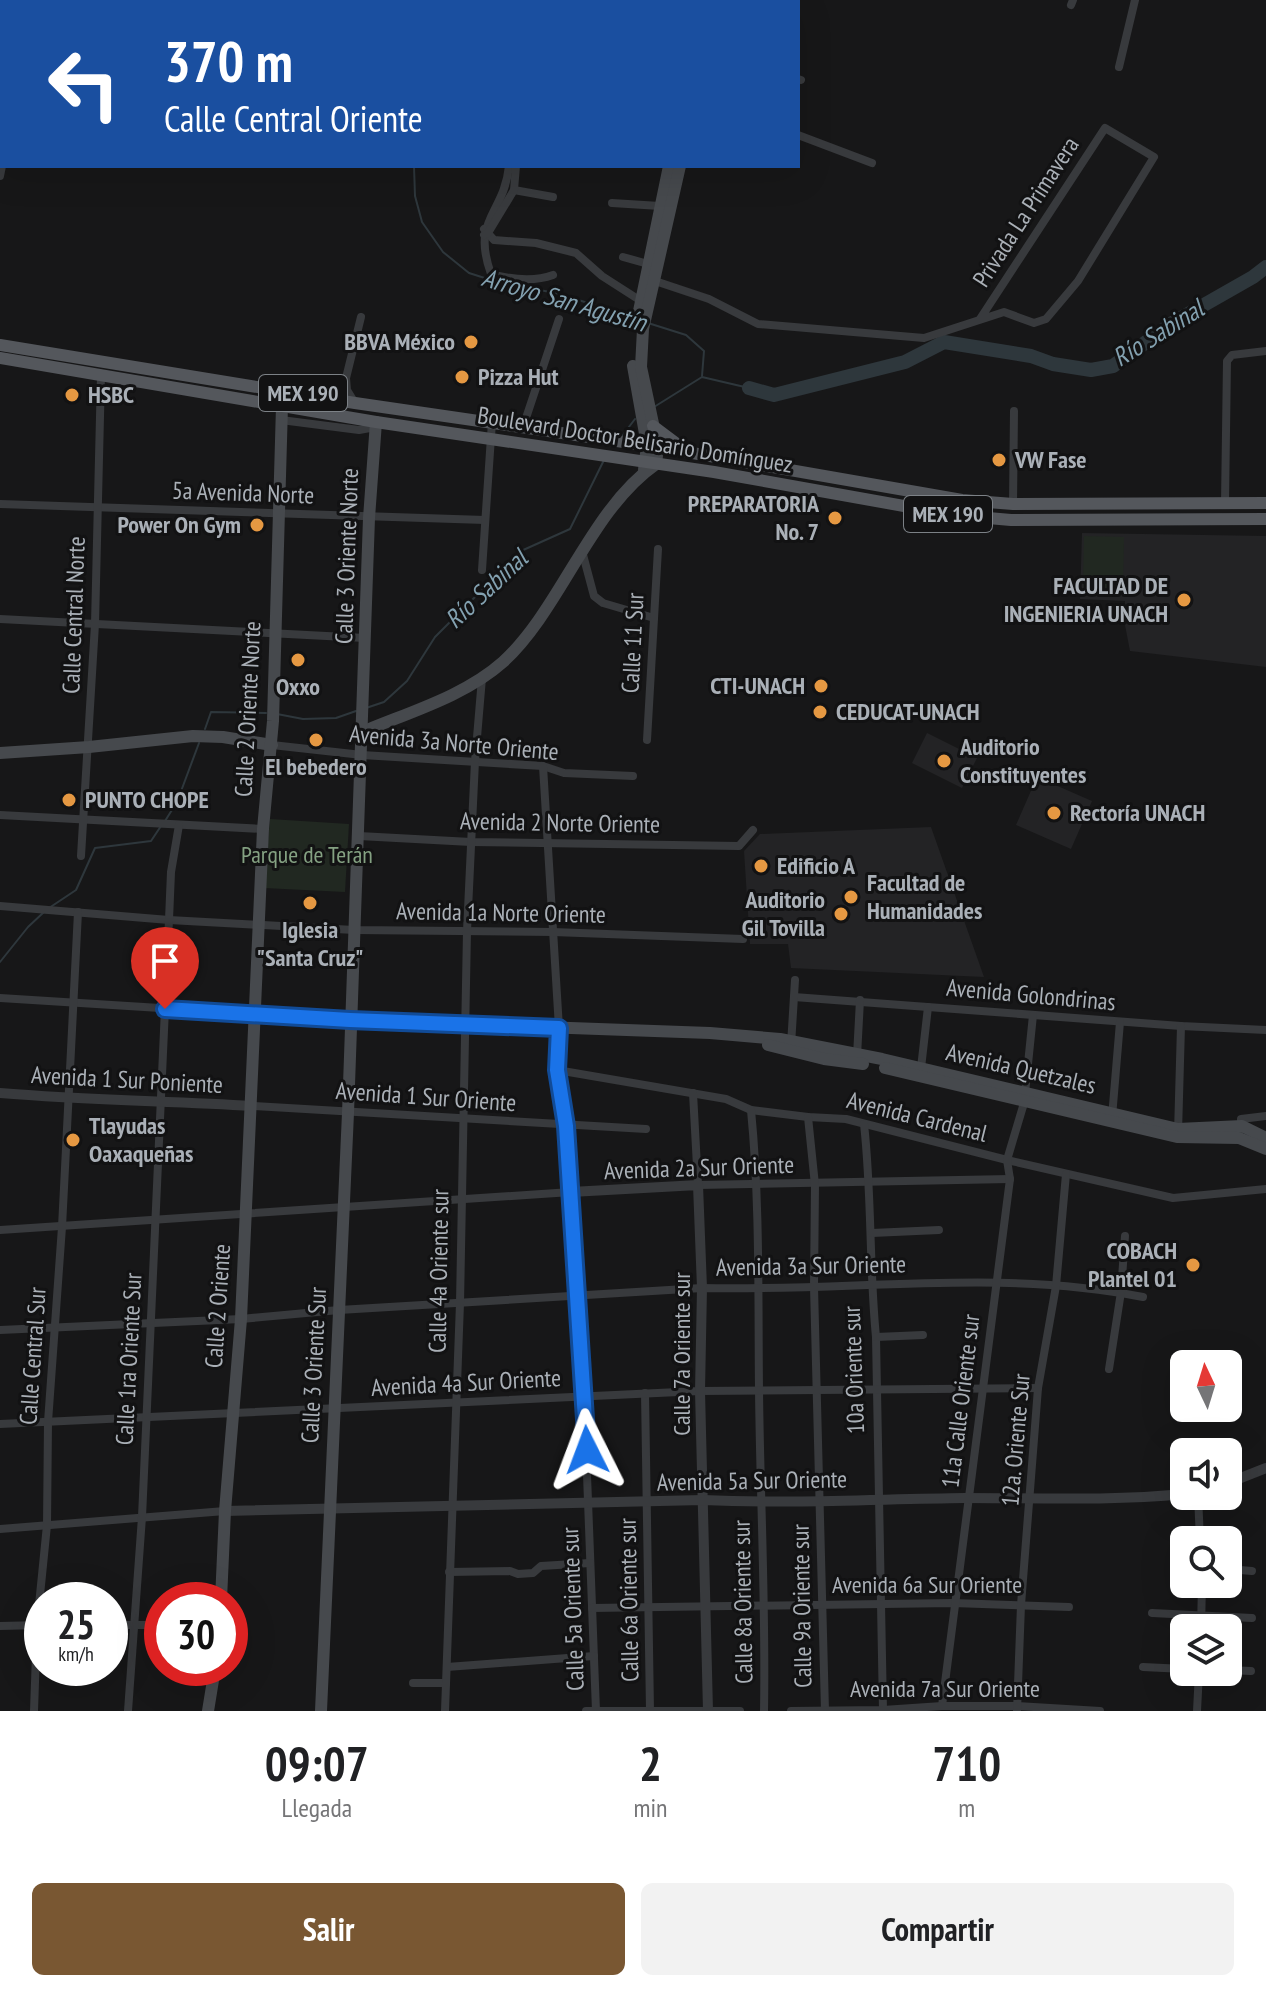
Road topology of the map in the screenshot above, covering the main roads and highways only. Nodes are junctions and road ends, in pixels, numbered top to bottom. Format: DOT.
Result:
graph roads {
  1 [pos="669,168"];
  2 [pos="680,168"];
  3 [pos="642,309"];
  4 [pos="0,345"];
  5 [pos="0,358"];
  6 [pos="355,403"];
  7 [pos="282,406"];
  8 [pos="402,410"];
  9 [pos="376,422"];
  10 [pos="650,424"];
  11 [pos="647,445"];
  12 [pos="688,452"];
  13 [pos="645,465"];
  14 [pos="1266,503"];
  15 [pos="1266,519"];
  16 [pos="365,728"];
  17 [pos="272,745"];
  18 [pos="0,753"];
  19 [pos="256,1014"];
  20 [pos="350,1020"];
  21 [pos="857,1058"];
  22 [pos="1025,1098"];
  23 [pos="1241,1128"];
  24 [pos="1266,1138"];
  25 [pos="1266,1149"];
  26 [pos="222,1582"];
  27 [pos="212,1686"];
  28 [pos="208,1711"];
  29 [pos="321,1711"];
  1 -- 3 [label="main road"];
  2 -- 3 [label="main road"];
  3 -- 10 [label="main road"];
  4 -- 6 [label="main road, Boulevard Doctor Belisario Domínguez / MEX 190"];
  5 -- 7 [label="main road, Boulevard Doctor Belisario Domínguez / MEX 190"];
  6 -- 8 [label="main road, Boulevard Doctor Belisario Domínguez / MEX 190"];
  6 -- 9 [label="main road"];
  7 -- 9 [label="main road, Boulevard Doctor Belisario Domínguez / MEX 190"];
  7 -- 17 [label="main road, Calle 2 Oriente Norte"];
  8 -- 9 [label="main road"];
  8 -- 11 [label="main road, Boulevard Doctor Belisario Domínguez / MEX 190"];
  9 -- 13 [label="main road, Boulevard Doctor Belisario Domínguez / MEX 190"];
  9 -- 16 [label="main road, Calle 3 Oriente Norte"];
  10 -- 11 [label="main road"];
  10 -- 12 [label="main road"];
  11 -- 12 [label="main road, Boulevard Doctor Belisario Domínguez / MEX 190"];
  11 -- 13 [label="main road"];
  12 -- 14 [label="main road, Boulevard Doctor Belisario Domínguez / MEX 190"];
  13 -- 15 [label="main road, Boulevard Doctor Belisario Domínguez / MEX 190"];
  13 -- 16 [label="main road"];
  16 -- 20 [label="main road"];
  17 -- 18 [label="main road"];
  17 -- 19 [label="main road, Calle 2 Oriente Norte"];
  19 -- 20 [label="main road, Avenida Quetzales"];
  19 -- 26 [label="main road, Calle 2 Oriente"];
  20 -- 21 [label="main road, Avenida Quetzales"];
  20 -- 29 [label="main road, Calle 3 Oriente Sur"];
  21 -- 22 [label="main road, Avenida Quetzales"];
  21 -- 22 [label="main road, Avenida Quetzales"];
  22 -- 23 [label="main road, Avenida Quetzales"];
  23 -- 24 [label="main road"];
  23 -- 25 [label="main road"];
  27 -- 28 [label="main road"];
}
